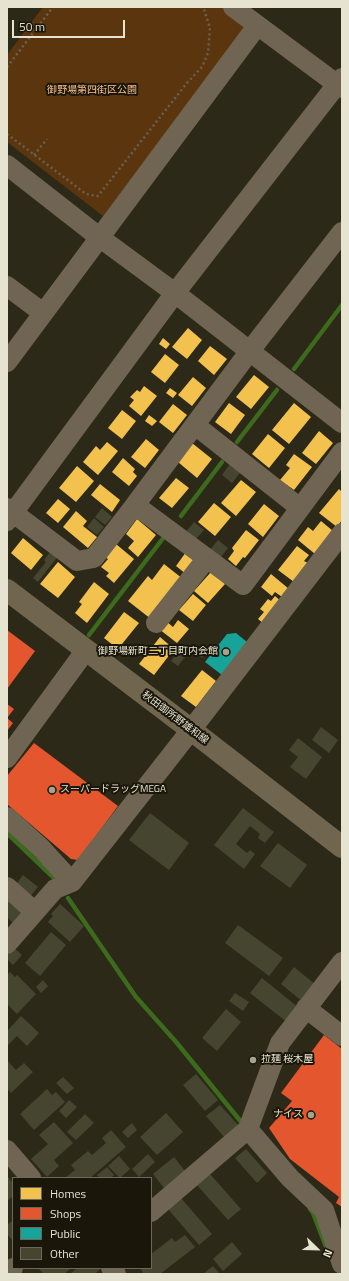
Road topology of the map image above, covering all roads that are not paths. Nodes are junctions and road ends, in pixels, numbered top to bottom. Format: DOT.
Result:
graph roads {
  1 [pos="233,7"];
  2 [pos="257,26"];
  3 [pos="340,83"];
  4 [pos="7,165"];
  5 [pos="342,232"];
  6 [pos="99,237"];
  7 [pos="7,286"];
  8 [pos="175,293"];
  9 [pos="42,313"];
  10 [pos="249,352"];
  11 [pos="7,362"];
  12 [pos="342,423"];
  13 [pos="195,425"];
  14 [pos="342,452"];
  15 [pos="135,505"];
  16 [pos="300,508"];
  17 [pos="9,514"];
  18 [pos="342,533"];
  19 [pos="207,558"];
  20 [pos="7,590"];
  21 [pos="156,623"];
  22 [pos="86,650"];
  23 [pos="191,730"];
  24 [pos="7,758"];
  25 [pos="7,817"];
  26 [pos="342,847"];
  27 [pos="72,882"];
  28 [pos="7,888"];
  29 [pos="35,912"];
  30 [pos="7,944"];
  31 [pos="342,962"];
  32 [pos="306,1008"];
  33 [pos="342,1036"];
  34 [pos="248,1129"];
  35 [pos="7,1150"];
  36 [pos="30,1177"];
  37 [pos="152,1211"];
  38 [pos="342,1264"];
  1 -- 2 [label="street"];
  2 -- 3 [label="street"];
  2 -- 6 [label="street"];
  3 -- 8 [label="street"];
  4 -- 6 [label="street"];
  5 -- 10 [label="street"];
  6 -- 8 [label="street"];
  6 -- 9 [label="street"];
  7 -- 9 [label="street"];
  8 -- 10 [label="street"];
  8 -- 17 [label="street"];
  9 -- 11 [label="street"];
  10 -- 12 [label="street"];
  10 -- 13 [label="street"];
  13 -- 15 [label="street"];
  13 -- 16 [label="street"];
  14 -- 16 [label="street"];
  15 -- 17 [label="street"];
  15 -- 19 [label="street"];
  16 -- 19 [label="street"];
  18 -- 23 [label="street"];
  19 -- 21 [label="street"];
  20 -- 22 [label="main road, 秋田御所野雄和線"];
  22 -- 23 [label="main road, 秋田御所野雄和線"];
  22 -- 24 [label="street"];
  23 -- 26 [label="main road, 秋田御所野雄和線"];
  23 -- 27 [label="street"];
  25 -- 27 [label="street"];
  27 -- 29 [label="street"];
  28 -- 29 [label="street"];
  29 -- 30 [label="street"];
  31 -- 32 [label="street"];
  32 -- 33 [label="street"];
  32 -- 34 [label="street"];
  34 -- 37 [label="street"];
  34 -- 38 [label="street"];
  35 -- 36 [label="street"];
}
